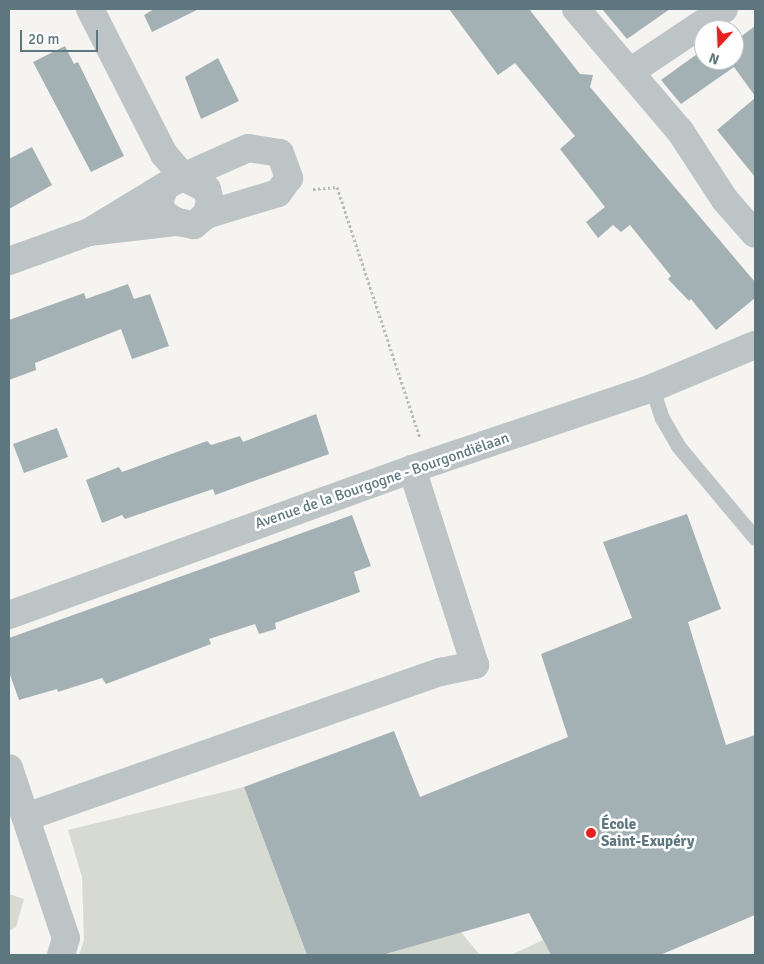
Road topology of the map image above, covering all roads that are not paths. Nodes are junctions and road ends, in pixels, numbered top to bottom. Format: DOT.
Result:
graph roads {
  1 [pos="90,9"];
  2 [pos="576,9"];
  3 [pos="724,9"];
  4 [pos="630,72"];
  5 [pos="174,182"];
  6 [pos="206,216"];
  7 [pos="177,222"];
  8 [pos="90,232"];
  9 [pos="755,234"];
  10 [pos="9,261"];
  11 [pos="755,345"];
  12 [pos="652,388"];
  13 [pos="412,469"];
  14 [pos="755,538"];
  15 [pos="9,615"];
  16 [pos="9,768"];
  17 [pos="26,817"];
  18 [pos="61,955"];
  1 -- 5 [label="street"];
  2 -- 4 [label="street"];
  3 -- 4 [label="street"];
  4 -- 9 [label="street"];
  5 -- 6 [label="street"];
  5 -- 6 [label="street"];
  5 -- 7 [label="street"];
  5 -- 8 [label="street"];
  6 -- 7 [label="street"];
  7 -- 8 [label="street"];
  8 -- 10 [label="street"];
  11 -- 12 [label="street, Avenue de la Bourgogne - Bourgondiëlaan"];
  12 -- 13 [label="street, Avenue de la Bourgogne - Bourgondiëlaan"];
  12 -- 14 [label="lane"];
  13 -- 15 [label="street, Avenue de la Bourgogne - Bourgondiëlaan"];
  13 -- 17 [label="street"];
  16 -- 17 [label="street"];
  17 -- 18 [label="street"];
}
